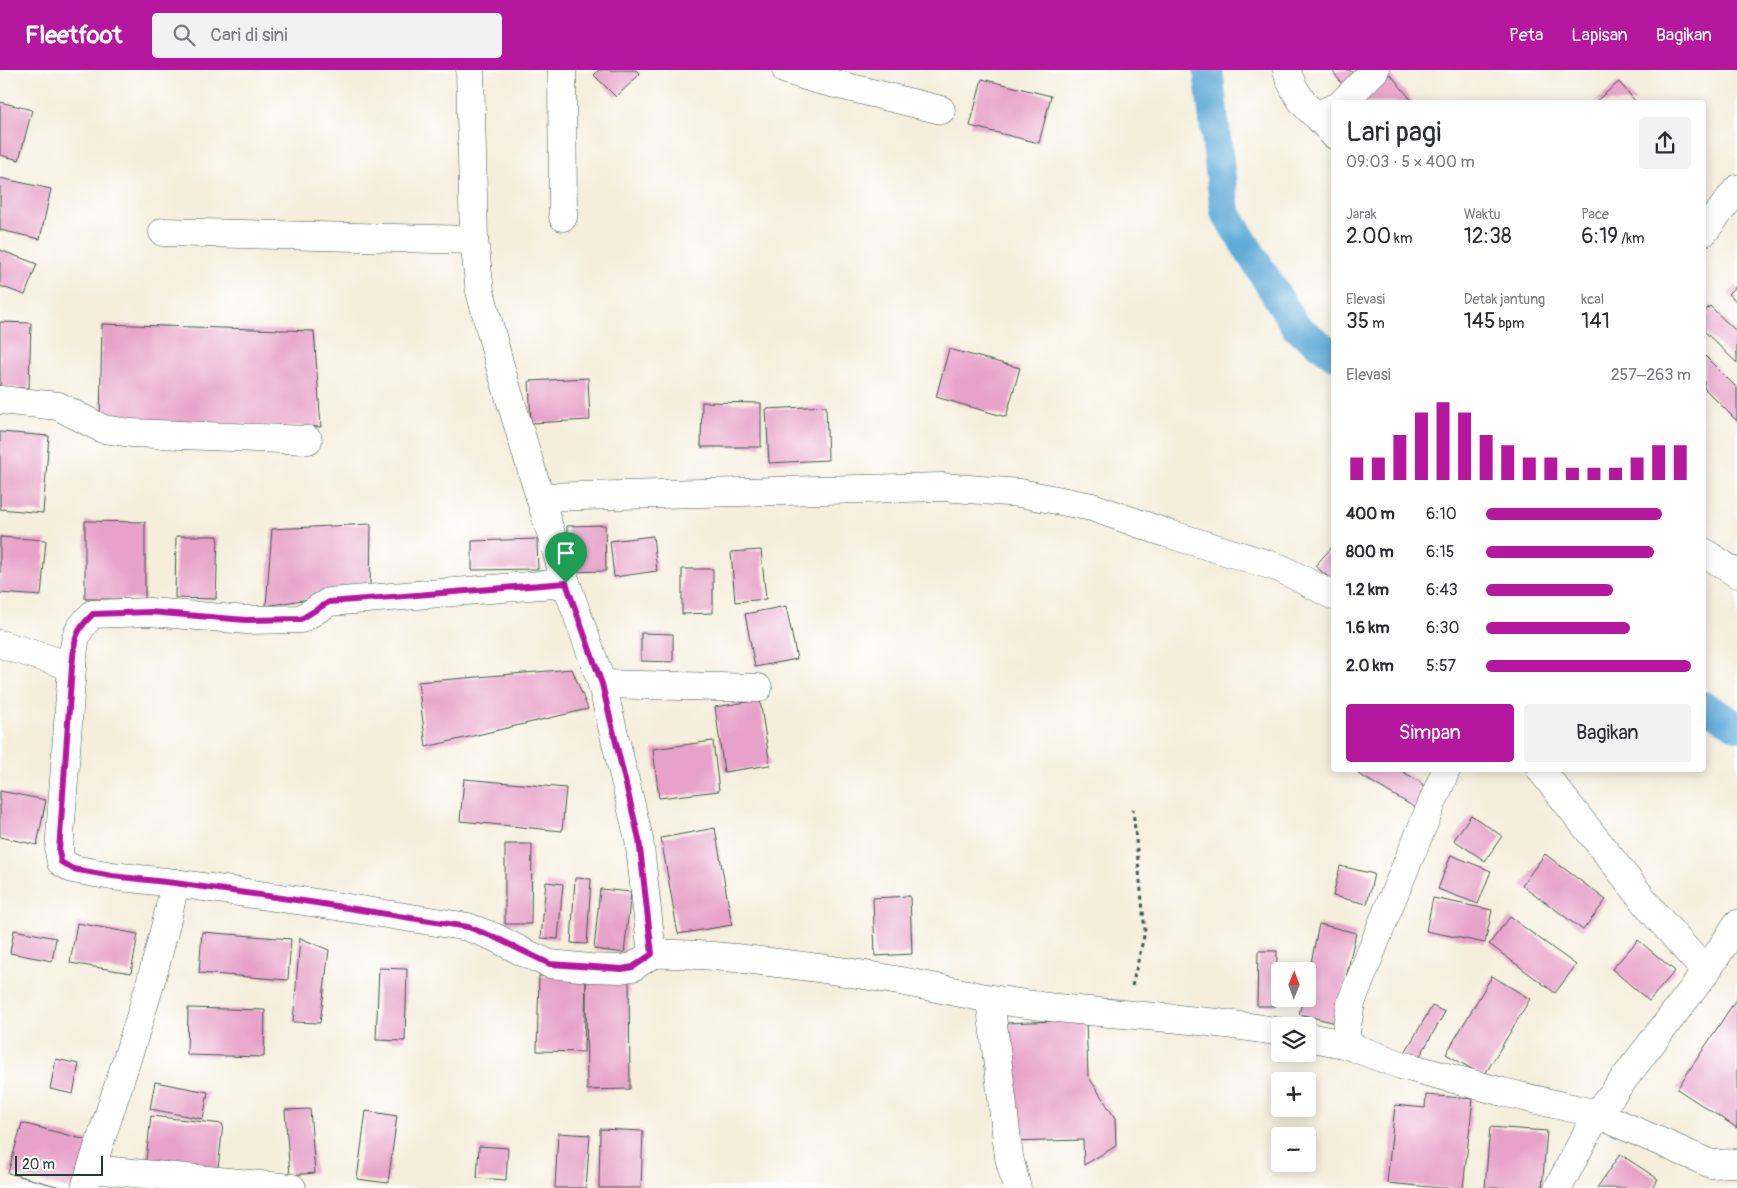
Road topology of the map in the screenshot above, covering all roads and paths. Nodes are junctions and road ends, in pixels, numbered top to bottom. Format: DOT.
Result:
graph roads {
  1 [pos="470,70"];
  2 [pos="562,70"];
  3 [pos="786,70"];
  4 [pos="1287,70"];
  5 [pos="1375,70"];
  6 [pos="1345,100"];
  7 [pos="941,110"];
  8 [pos="1325,111"];
  9 [pos="1331,127"];
  10 [pos="1737,189"];
  11 [pos="563,217"];
  12 [pos="1706,229"];
  13 [pos="163,232"];
  14 [pos="474,240"];
  15 [pos="0,400"];
  16 [pos="308,440"];
  17 [pos="540,497"];
  18 [pos="1706,553"];
  19 [pos="1737,574"];
  20 [pos="566,583"];
  21 [pos="1331,594"];
  22 [pos="0,644"];
  23 [pos="72,666"];
  24 [pos="602,684"];
  25 [pos="758,688"];
  26 [pos="1445,772"];
  27 [pos="1543,772"];
  28 [pos="1132,809"];
  29 [pos="175,883"];
  30 [pos="1737,924"];
  31 [pos="652,954"];
  32 [pos="1706,972"];
  33 [pos="990,999"];
  34 [pos="1126,1013"];
  35 [pos="1271,1030"];
  36 [pos="1316,1039"];
  37 [pos="1344,1044"];
  38 [pos="1597,1114"];
  39 [pos="1737,1162"];
  40 [pos="88,1179"];
  41 [pos="292,1188"];
  42 [pos="1017,1188"];
  43 [pos="1558,1188"];
  1 -- 14 [label="street"];
  2 -- 11 [label="street"];
  3 -- 7 [label="street"];
  4 -- 8 [label="street"];
  5 -- 6 [label="street"];
  8 -- 9 [label="street"];
  10 -- 12 [label="street"];
  13 -- 14 [label="street"];
  14 -- 17 [label="street"];
  15 -- 16 [label="street"];
  17 -- 20 [label="street"];
  17 -- 21 [label="street"];
  18 -- 19 [label="street"];
  20 -- 23 [label="street"];
  20 -- 24 [label="street"];
  22 -- 23 [label="street"];
  23 -- 29 [label="street"];
  24 -- 25 [label="street"];
  24 -- 31 [label="street"];
  26 -- 37 [label="street"];
  27 -- 32 [label="street"];
  28 -- 34 [label="path"];
  29 -- 31 [label="street"];
  29 -- 40 [label="street"];
  30 -- 32 [label="street"];
  31 -- 33 [label="street"];
  32 -- 38 [label="street"];
  33 -- 34 [label="street"];
  33 -- 42 [label="street"];
  34 -- 35 [label="street"];
  36 -- 37 [label="street"];
  37 -- 38 [label="street"];
  38 -- 39 [label="street"];
  38 -- 43 [label="street"];
  40 -- 41 [label="street"];
}
